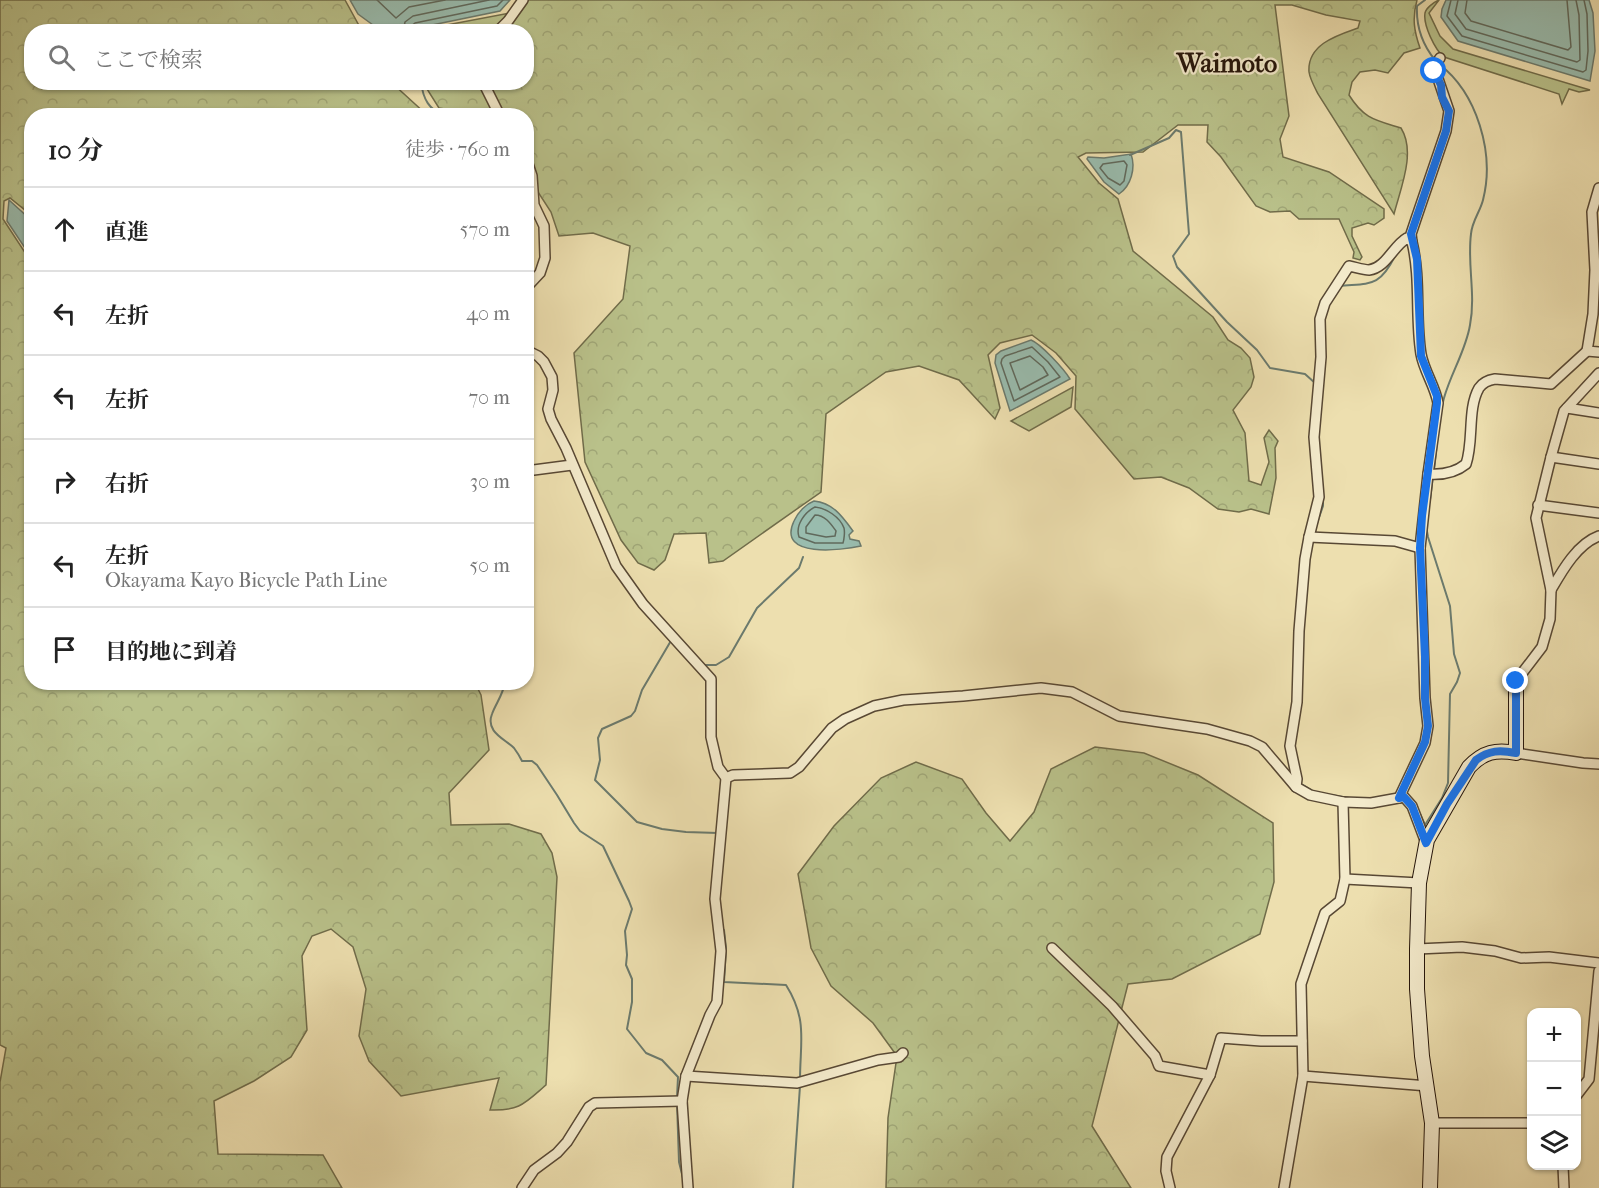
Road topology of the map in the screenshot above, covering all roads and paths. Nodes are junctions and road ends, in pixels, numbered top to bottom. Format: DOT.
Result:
graph roads {
  1 [pos="523,0"];
  2 [pos="505,24"];
  3 [pos="1437,62"];
  4 [pos="487,90"];
  5 [pos="496,108"];
  6 [pos="1599,188"];
  7 [pos="534,200"];
  8 [pos="1412,242"];
  9 [pos="534,279"];
  10 [pos="1587,351"];
  11 [pos="1599,352"];
  12 [pos="534,354"];
  13 [pos="1599,373"];
  14 [pos="1567,408"];
  15 [pos="1599,413"];
  16 [pos="1551,457"];
  17 [pos="1599,464"];
  18 [pos="572,465"];
  19 [pos="534,470"];
  20 [pos="1432,474"];
  21 [pos="1538,505"];
  22 [pos="1599,513"];
  23 [pos="1599,536"];
  24 [pos="1309,537"];
  25 [pos="1420,548"];
  26 [pos="1551,590"];
  27 [pos="1516,681"];
  28 [pos="1516,753"];
  29 [pos="1599,764"];
  30 [pos="726,778"];
  31 [pos="1296,787"];
  32 [pos="1399,796"];
  33 [pos="1343,802"];
  34 [pos="1431,838"];
  35 [pos="1345,879"];
  36 [pos="1419,883"];
  37 [pos="1052,948"];
  38 [pos="1421,949"];
  39 [pos="1599,963"];
  40 [pos="1599,971"];
  41 [pos="1302,1041"];
  42 [pos="903,1053"];
  43 [pos="1210,1075"];
  44 [pos="686,1076"];
  45 [pos="1303,1076"];
  46 [pos="1428,1086"];
  47 [pos="1581,1089"];
  48 [pos="679,1101"];
  49 [pos="1436,1123"];
  50 [pos="1527,1123"];
  51 [pos="1563,1170"];
  52 [pos="522,1188"];
  53 [pos="688,1188"];
  54 [pos="1170,1188"];
  55 [pos="1284,1188"];
  56 [pos="1430,1188"];
  57 [pos="1564,1188"];
  1 -- 2 [label="street"];
  3 -- 8 [label="street"];
  4 -- 5 [label="street"];
  6 -- 10 [label="street"];
  7 -- 9 [label="street"];
  8 -- 20 [label="street"];
  8 -- 24 [label="street"];
  10 -- 11 [label="street"];
  10 -- 20 [label="street"];
  12 -- 18 [label="street"];
  13 -- 14 [label="street"];
  14 -- 15 [label="street"];
  14 -- 16 [label="street"];
  16 -- 17 [label="street"];
  16 -- 21 [label="street"];
  18 -- 19 [label="street"];
  18 -- 30 [label="street"];
  20 -- 25 [label="street"];
  21 -- 22 [label="street"];
  21 -- 26 [label="street"];
  23 -- 26 [label="street"];
  24 -- 25 [label="street"];
  24 -- 31 [label="street"];
  25 -- 32 [label="street"];
  26 -- 27 [label="street"];
  27 -- 28 [label="street"];
  28 -- 29 [label="street"];
  28 -- 34 [label="street"];
  30 -- 31 [label="street"];
  30 -- 44 [label="street"];
  31 -- 33 [label="street"];
  32 -- 33 [label="street"];
  32 -- 34 [label="street"];
  33 -- 35 [label="street"];
  34 -- 36 [label="street"];
  35 -- 36 [label="street"];
  35 -- 41 [label="street"];
  36 -- 38 [label="street"];
  37 -- 43 [label="street"];
  38 -- 39 [label="street"];
  38 -- 46 [label="street"];
  40 -- 47 [label="street"];
  41 -- 43 [label="street"];
  41 -- 45 [label="street"];
  42 -- 44 [label="street"];
  43 -- 54 [label="street"];
  44 -- 48 [label="street"];
  45 -- 46 [label="street"];
  45 -- 55 [label="street"];
  46 -- 49 [label="street"];
  48 -- 52 [label="street"];
  48 -- 53 [label="street"];
  49 -- 50 [label="street"];
  49 -- 56 [label="street"];
  51 -- 57 [label="street"];
}
